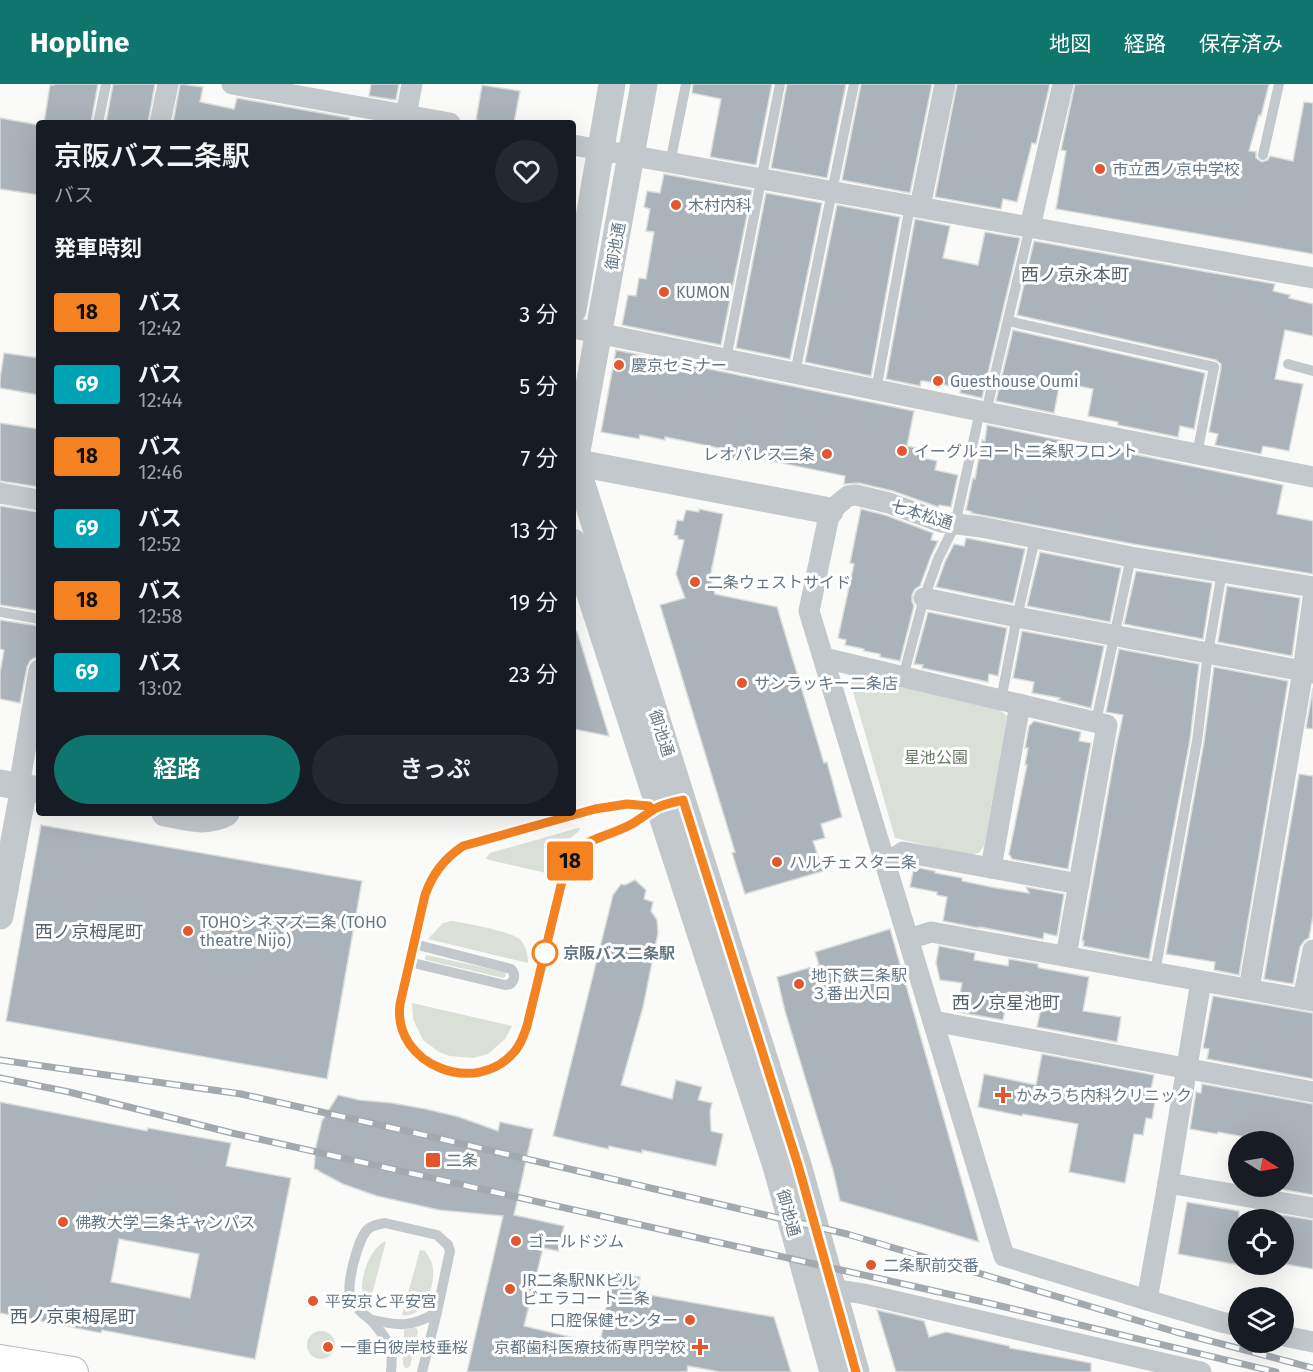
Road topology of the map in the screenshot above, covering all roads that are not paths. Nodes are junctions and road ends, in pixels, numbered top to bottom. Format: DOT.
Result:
graph roads {
  1 [pos="106,84"];
  2 [pos="168,84"];
  3 [pos="232,84"];
  4 [pos="412,84"];
  5 [pos="612,84"];
  6 [pos="644,84"];
  7 [pos="686,84"];
  8 [pos="780,84"];
  9 [pos="854,84"];
  10 [pos="945,84"];
  11 [pos="1063,84"];
  12 [pos="1279,84"];
  13 [pos="409,118"];
  14 [pos="99,120"];
  15 [pos="161,120"];
  16 [pos="425,120"];
  17 [pos="576,146"];
  18 [pos="600,150"];
  19 [pos="1263,155"];
  20 [pos="631,156"];
  21 [pos="670,163"];
  22 [pos="762,179"];
  23 [pos="833,192"];
  24 [pos="915,207"];
  25 [pos="1030,227"];
  26 [pos="1313,278"];
  27 [pos="576,292"];
  28 [pos="1008,321"];
  29 [pos="586,331"];
  30 [pos="726,359"];
  31 [pos="1288,364"];
  32 [pos="1313,371"];
  33 [pos="795,373"];
  34 [pos="876,390"];
  35 [pos="983,412"];
  36 [pos="576,440"];
  37 [pos="1197,454"];
  38 [pos="576,462"];
  39 [pos="576,469"];
  40 [pos="1313,477"];
  41 [pos="0,493"];
  42 [pos="36,499"];
  43 [pos="830,511"];
  44 [pos="955,525"];
  45 [pos="1035,539"];
  46 [pos="576,550"];
  47 [pos="1131,557"];
  48 [pos="1222,572"];
  49 [pos="1313,587"];
  50 [pos="924,598"];
  51 [pos="1313,599"];
  52 [pos="0,612"];
  53 [pos="1017,617"];
  54 [pos="36,618"];
  55 [pos="1114,635"];
  56 [pos="1208,653"];
  57 [pos="824,658"];
  58 [pos="1308,672"];
  59 [pos="903,677"];
  60 [pos="36,688"];
  61 [pos="1010,702"];
  62 [pos="1096,722"];
  63 [pos="20,787"];
  64 [pos="671,804"];
  65 [pos="576,814"];
  66 [pos="182,816"];
  67 [pos="220,816"];
  68 [pos="570,816"];
  69 [pos="886,863"];
  70 [pos="991,868"];
  71 [pos="1079,884"];
  72 [pos="0,916"];
  73 [pos="909,939"];
  74 [pos="414,944"];
  75 [pos="1313,950"];
  76 [pos="1066,956"];
  77 [pos="409,962"];
  78 [pos="1155,972"];
  79 [pos="1201,981"];
  80 [pos="1249,989"];
  81 [pos="1308,1000"];
  82 [pos="933,1021"];
  83 [pos="1187,1067"];
  84 [pos="1313,1092"];
  85 [pos="1168,1183"];
  86 [pos="1313,1208"];
  87 [pos="833,1289"];
  88 [pos="1147,1300"];
  89 [pos="437,1312"];
  90 [pos="369,1319"];
  91 [pos="1228,1324"];
  92 [pos="1294,1338"];
  93 [pos="1313,1342"];
  94 [pos="0,1360"];
  95 [pos="73,1372"];
  96 [pos="391,1372"];
  97 [pos="422,1372"];
  98 [pos="833,1372"];
  99 [pos="856,1372"];
  100 [pos="1201,1372"];
  1 -- 14 [label="lane"];
  2 -- 15 [label="street"];
  3 -- 13 [label="street"];
  4 -- 13 [label="street"];
  5 -- 18 [label="street, 御池通"];
  6 -- 20 [label="street, 御池通"];
  7 -- 21 [label="lane"];
  8 -- 22 [label="lane"];
  9 -- 23 [label="lane"];
  10 -- 24 [label="street"];
  11 -- 25 [label="street"];
  12 -- 19 [label="lane"];
  13 -- 16 [label="street"];
  17 -- 18 [label="street"];
  18 -- 20 [label="street"];
  18 -- 27 [label="street, 御池通"];
  20 -- 21 [label="street"];
  20 -- 29 [label="street, 御池通"];
  21 -- 22 [label="street"];
  22 -- 23 [label="street"];
  22 -- 30 [label="lane"];
  23 -- 24 [label="street"];
  23 -- 33 [label="lane"];
  24 -- 25 [label="street"];
  24 -- 34 [label="lane"];
  25 -- 26 [label="street"];
  25 -- 28 [label="lane"];
  28 -- 35 [label="lane"];
  28 -- 37 [label="lane"];
  29 -- 30 [label="street"];
  29 -- 36 [label="street, 御池通"];
  30 -- 33 [label="street"];
  31 -- 32 [label="lane"];
  33 -- 34 [label="street"];
  34 -- 35 [label="street"];
  35 -- 37 [label="street"];
  35 -- 44 [label="lane"];
  37 -- 40 [label="street"];
  38 -- 43 [label="street"];
  39 -- 64 [label="street, 御池通"];
  41 -- 42 [label="street"];
  43 -- 44 [label="street, 七本松通"];
  43 -- 57 [label="street"];
  44 -- 45 [label="street, 七本松通"];
  44 -- 50 [label="lane"];
  45 -- 47 [label="street, 七本松通"];
  45 -- 53 [label="lane"];
  46 -- 64 [label="street, 御池通"];
  47 -- 48 [label="street, 七本松通"];
  47 -- 55 [label="lane"];
  48 -- 49 [label="street, 七本松通"];
  48 -- 56 [label="lane"];
  50 -- 53 [label="street"];
  50 -- 59 [label="lane"];
  51 -- 58 [label="street"];
  52 -- 54 [label="lane"];
  53 -- 55 [label="street"];
  53 -- 61 [label="lane"];
  55 -- 56 [label="street"];
  55 -- 62 [label="lane"];
  56 -- 58 [label="street"];
  56 -- 78 [label="lane"];
  57 -- 59 [label="street"];
  57 -- 69 [label="street"];
  58 -- 80 [label="street"];
  59 -- 61 [label="street"];
  60 -- 63 [label="street"];
  61 -- 62 [label="street"];
  61 -- 70 [label="street"];
  62 -- 71 [label="street"];
  63 -- 72 [label="street"];
  64 -- 65 [label="lane"];
  64 -- 77 [label="lane"];
  64 -- 87 [label="street, 御池通"];
  64 -- 98 [label="street, 御池通"];
  66 -- 67 [label="street"];
  68 -- 74 [label="lane"];
  69 -- 70 [label="street"];
  69 -- 73 [label="street"];
  70 -- 71 [label="street"];
  71 -- 76 [label="street"];
  73 -- 76 [label="street"];
  73 -- 82 [label="street"];
  74 -- 77 [label="lane"];
  74 -- 77 [label="lane"];
  75 -- 81 [label="street"];
  76 -- 78 [label="street"];
  78 -- 79 [label="street"];
  79 -- 80 [label="street"];
  79 -- 83 [label="street"];
  80 -- 81 [label="street"];
  82 -- 83 [label="street"];
  82 -- 88 [label="street"];
  83 -- 84 [label="street"];
  83 -- 85 [label="street"];
  85 -- 86 [label="street"];
  85 -- 88 [label="street"];
  87 -- 99 [label="street, 御池通"];
  87 -- 100 [label="street"];
  88 -- 91 [label="street"];
  89 -- 90 [label="lane"];
  89 -- 90 [label="lane"];
  89 -- 97 [label="lane"];
  90 -- 96 [label="lane"];
  92 -- 93 [label="street"];
  94 -- 95 [label="main road"];
}
